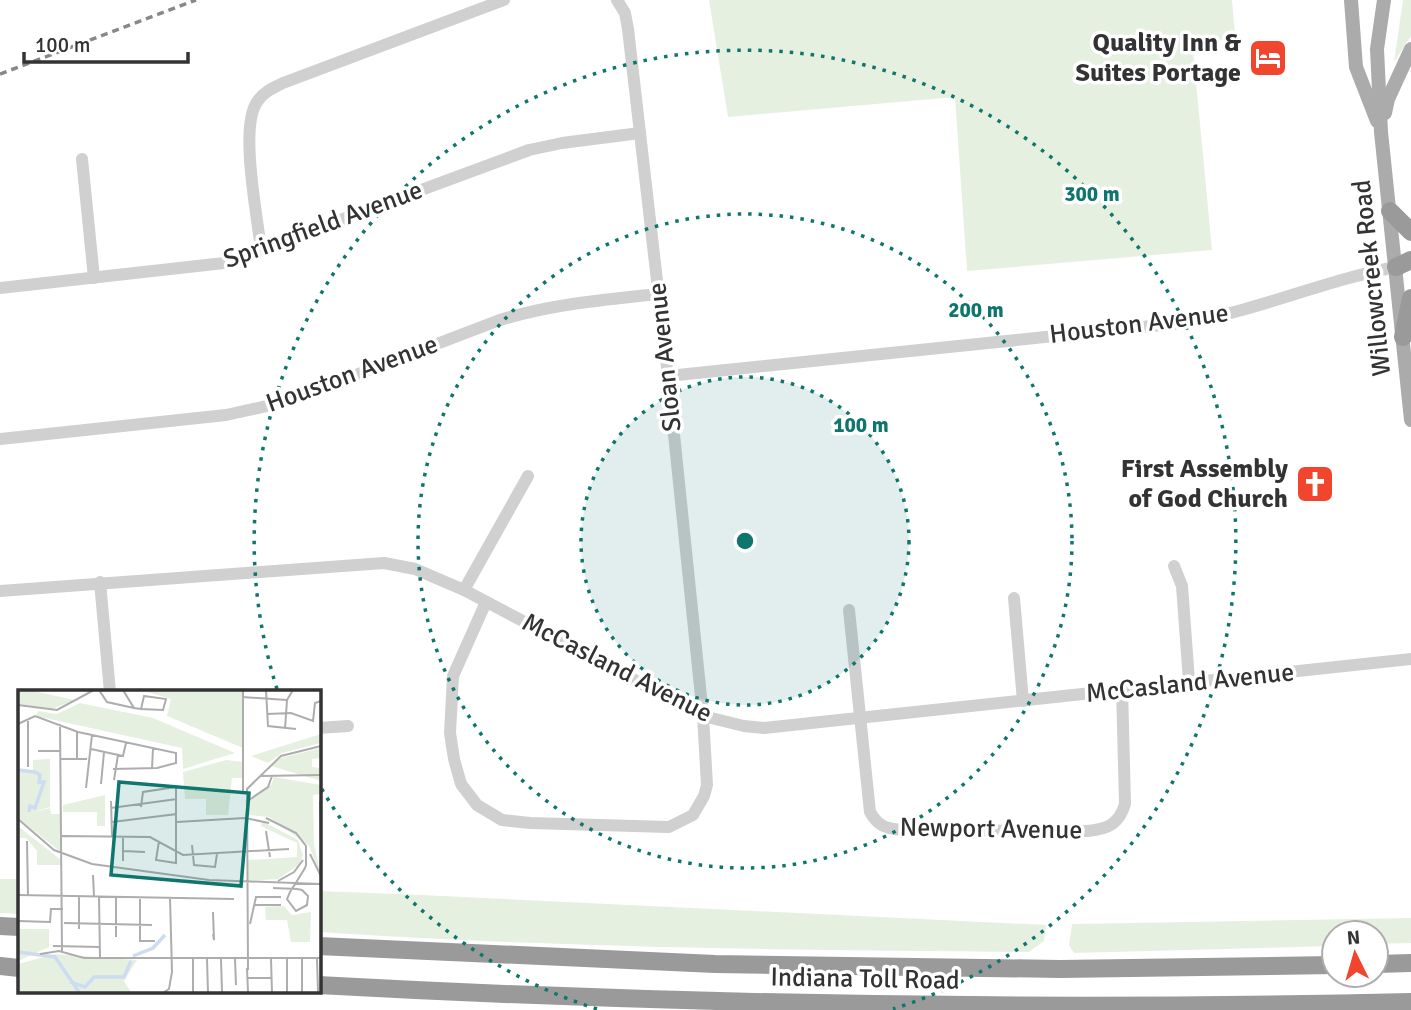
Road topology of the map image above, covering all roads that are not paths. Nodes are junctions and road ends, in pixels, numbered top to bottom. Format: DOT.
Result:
graph roads {
  1 [pos="503,0"];
  2 [pos="617,0"];
  3 [pos="1351,0"];
  4 [pos="1384,0"];
  5 [pos="1411,49"];
  6 [pos="1381,132"];
  7 [pos="640,133"];
  8 [pos="82,159"];
  9 [pos="1390,211"];
  10 [pos="1411,232"];
  11 [pos="261,251"];
  12 [pos="1406,264"];
  13 [pos="94,278"];
  14 [pos="0,288"];
  15 [pos="658,294"];
  16 [pos="1411,298"];
  17 [pos="1403,337"];
  18 [pos="668,376"];
  19 [pos="1411,420"];
  20 [pos="0,439"];
  21 [pos="528,476"];
  22 [pos="1174,566"];
  23 [pos="100,582"];
  24 [pos="464,590"];
  25 [pos="0,591"];
  26 [pos="1014,598"];
  27 [pos="486,602"];
  28 [pos="849,610"];
  29 [pos="1411,659"];
  30 [pos="1189,681"];
  31 [pos="1122,688"];
  32 [pos="110,690"];
  33 [pos="1023,701"];
  34 [pos="703,716"];
  35 [pos="859,719"];
  36 [pos="348,726"];
  37 [pos="320,728"];
  38 [pos="0,926"];
  39 [pos="18,928"];
  40 [pos="320,946"];
  41 [pos="1411,963"];
  42 [pos="1390,964"];
  43 [pos="1320,965"];
  44 [pos="0,967"];
  45 [pos="18,968"];
  46 [pos="320,985"];
  47 [pos="1411,1002"];
  1 -- 11 [label="street"];
  2 -- 7 [label="street, Sloan Avenue"];
  3 -- 6 [label="main road"];
  4 -- 6 [label="main road"];
  5 -- 6 [label="main road"];
  6 -- 9 [label="main road, Willowcreek Road"];
  7 -- 11 [label="street, Springfield Avenue"];
  7 -- 15 [label="street, Sloan Avenue"];
  8 -- 13 [label="street"];
  9 -- 10 [label="highway"];
  9 -- 12 [label="main road, Willowcreek Road"];
  11 -- 13 [label="street, Springfield Avenue"];
  12 -- 17 [label="main road, Willowcreek Road"];
  12 -- 18 [label="street, Houston Avenue"];
  13 -- 14 [label="street, Springfield Avenue"];
  15 -- 18 [label="street, Sloan Avenue"];
  15 -- 20 [label="street, Houston Avenue"];
  16 -- 17 [label="highway"];
  17 -- 19 [label="main road, Willowcreek Road"];
  18 -- 34 [label="street, Sloan Avenue"];
  21 -- 24 [label="street"];
  22 -- 30 [label="street"];
  23 -- 24 [label="street, McCasland Avenue"];
  23 -- 25 [label="street, McCasland Avenue"];
  23 -- 32 [label="street"];
  24 -- 27 [label="street, McCasland Avenue"];
  26 -- 33 [label="street"];
  27 -- 34 [label="street, McCasland Avenue"];
  27 -- 34 [label="street, Sloan Avenue"];
  28 -- 35 [label="street"];
  29 -- 30 [label="street, McCasland Avenue"];
  30 -- 31 [label="street, McCasland Avenue"];
  31 -- 33 [label="street, McCasland Avenue"];
  31 -- 35 [label="street, Newport Avenue"];
  33 -- 35 [label="street, McCasland Avenue"];
  34 -- 35 [label="street, McCasland Avenue"];
  36 -- 37 [label="street"];
  38 -- 39 [label="highway"];
  40 -- 43 [label="highway, Indiana Toll Road"];
  41 -- 42 [label="highway"];
  44 -- 45 [label="highway"];
  46 -- 47 [label="highway, Indiana Toll Road"];
}
